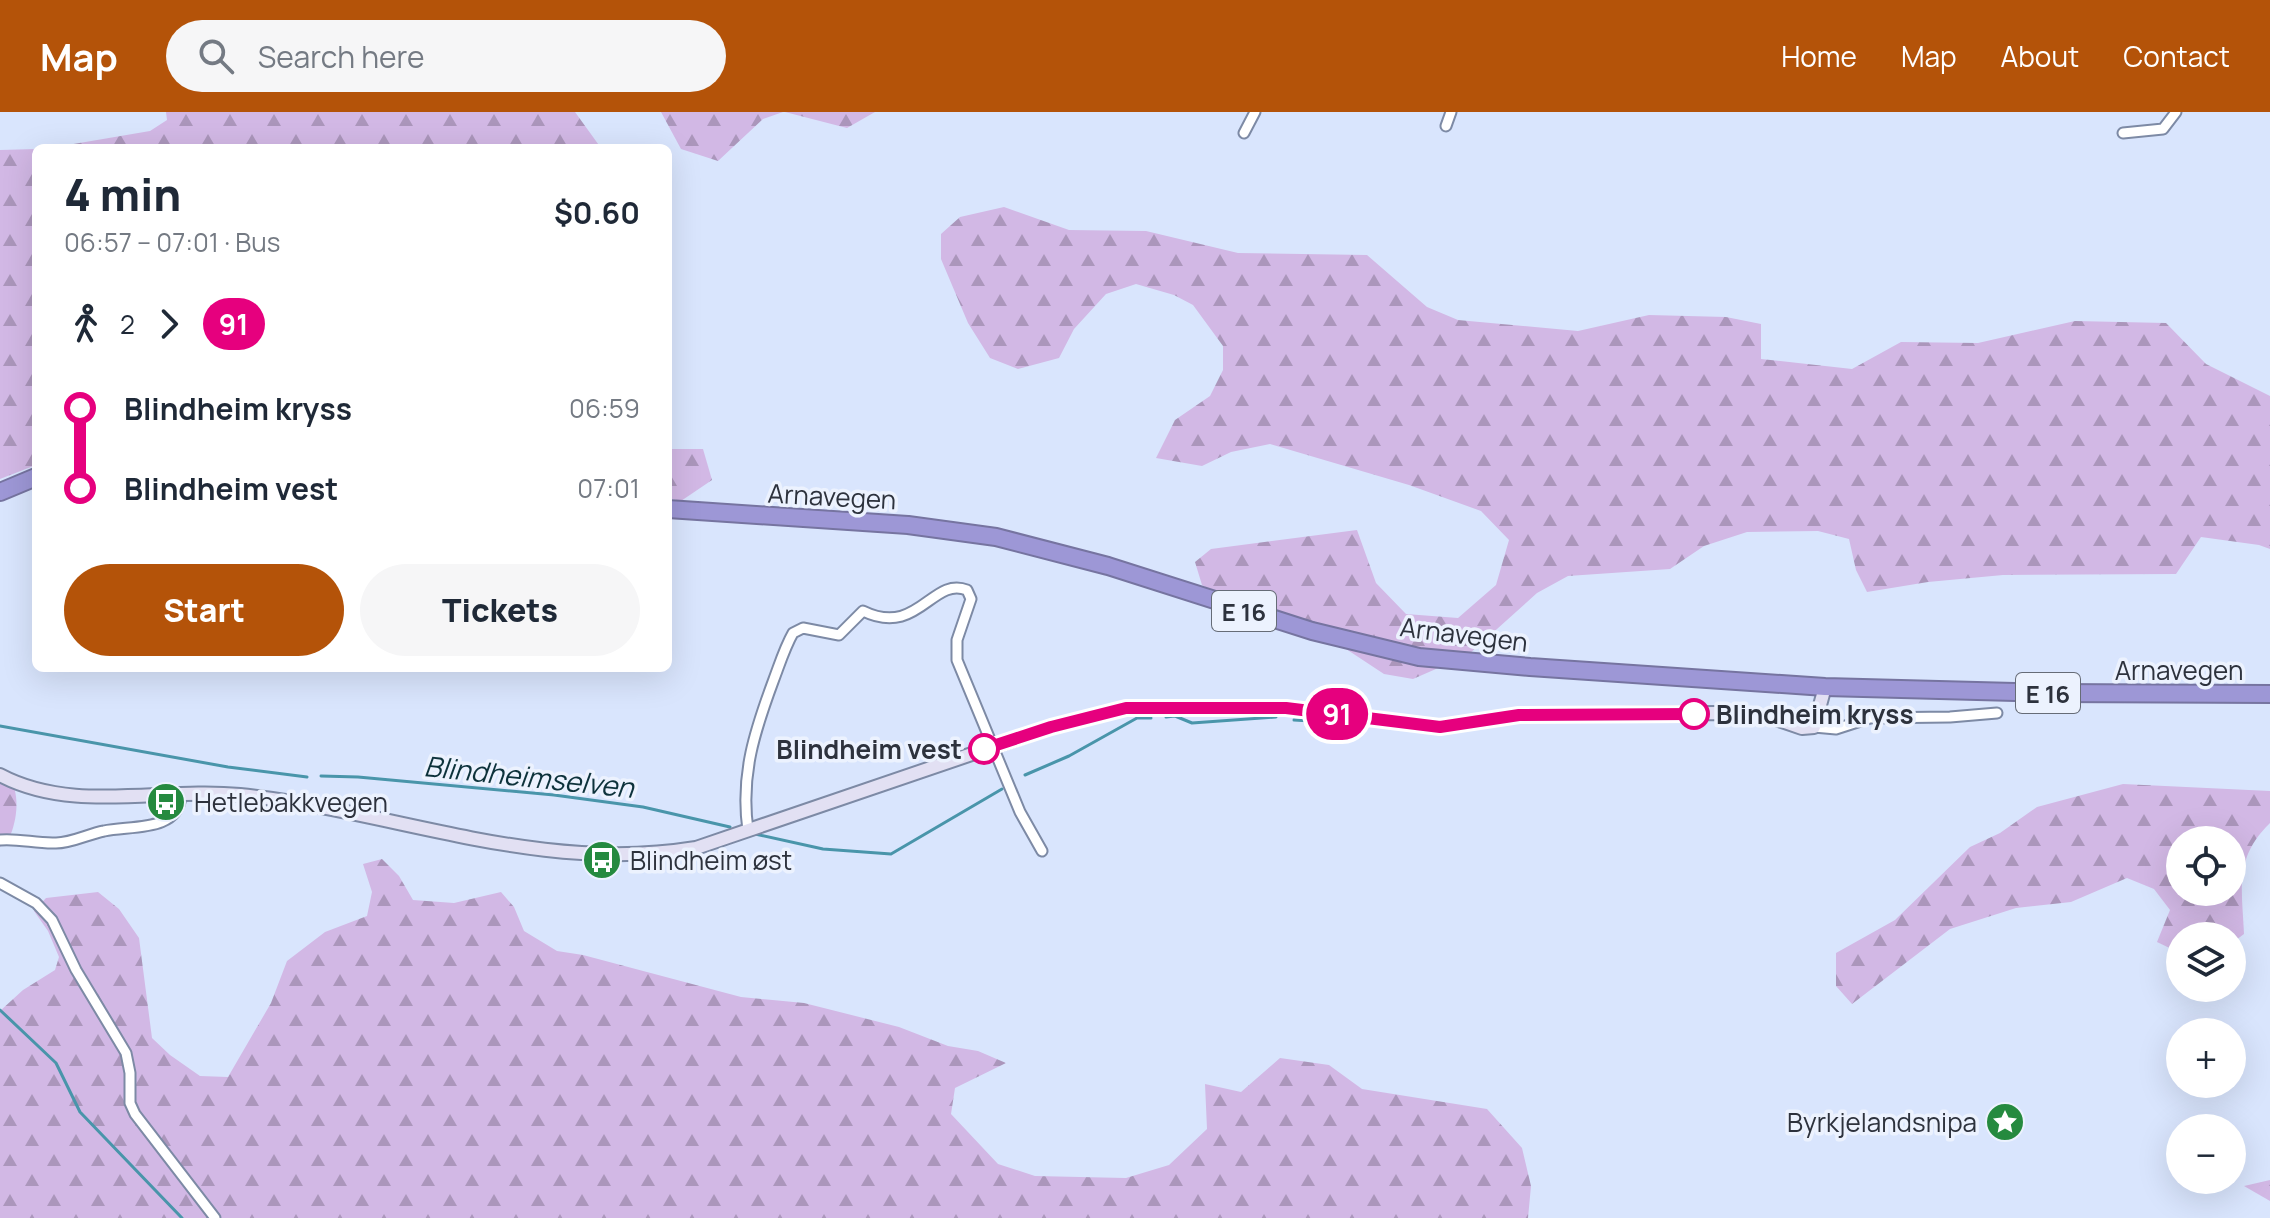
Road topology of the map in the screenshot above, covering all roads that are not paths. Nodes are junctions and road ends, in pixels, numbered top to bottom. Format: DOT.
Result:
graph roads {
  1 [pos="1255,112"];
  2 [pos="1451,112"];
  3 [pos="2176,112"];
  4 [pos="1446,126"];
  5 [pos="1244,133"];
  6 [pos="2123,133"];
  7 [pos="32,479"];
  8 [pos="0,492"];
  9 [pos="672,509"];
  10 [pos="1825,687"];
  11 [pos="2270,694"];
  12 [pos="1997,713"];
  13 [pos="1814,727"];
  14 [pos="992,747"];
  15 [pos="0,775"];
  16 [pos="181,796"];
  17 [pos="748,830"];
  18 [pos="0,840"];
  19 [pos="1042,851"];
  20 [pos="0,883"];
  21 [pos="215,1218"];
  1 -- 5 [label="street"];
  2 -- 4 [label="street"];
  3 -- 6 [label="street"];
  7 -- 8 [label="highway"];
  9 -- 10 [label="highway, Arnavegen / E 16"];
  10 -- 11 [label="highway, Arnavegen / E 16"];
  10 -- 13 [label="street"];
  12 -- 13 [label="street"];
  13 -- 14 [label="street"];
  14 -- 17 [label="street"];
  14 -- 17 [label="street"];
  14 -- 19 [label="street"];
  15 -- 16 [label="street"];
  16 -- 17 [label="street"];
  16 -- 18 [label="street"];
  20 -- 21 [label="street"];
}
